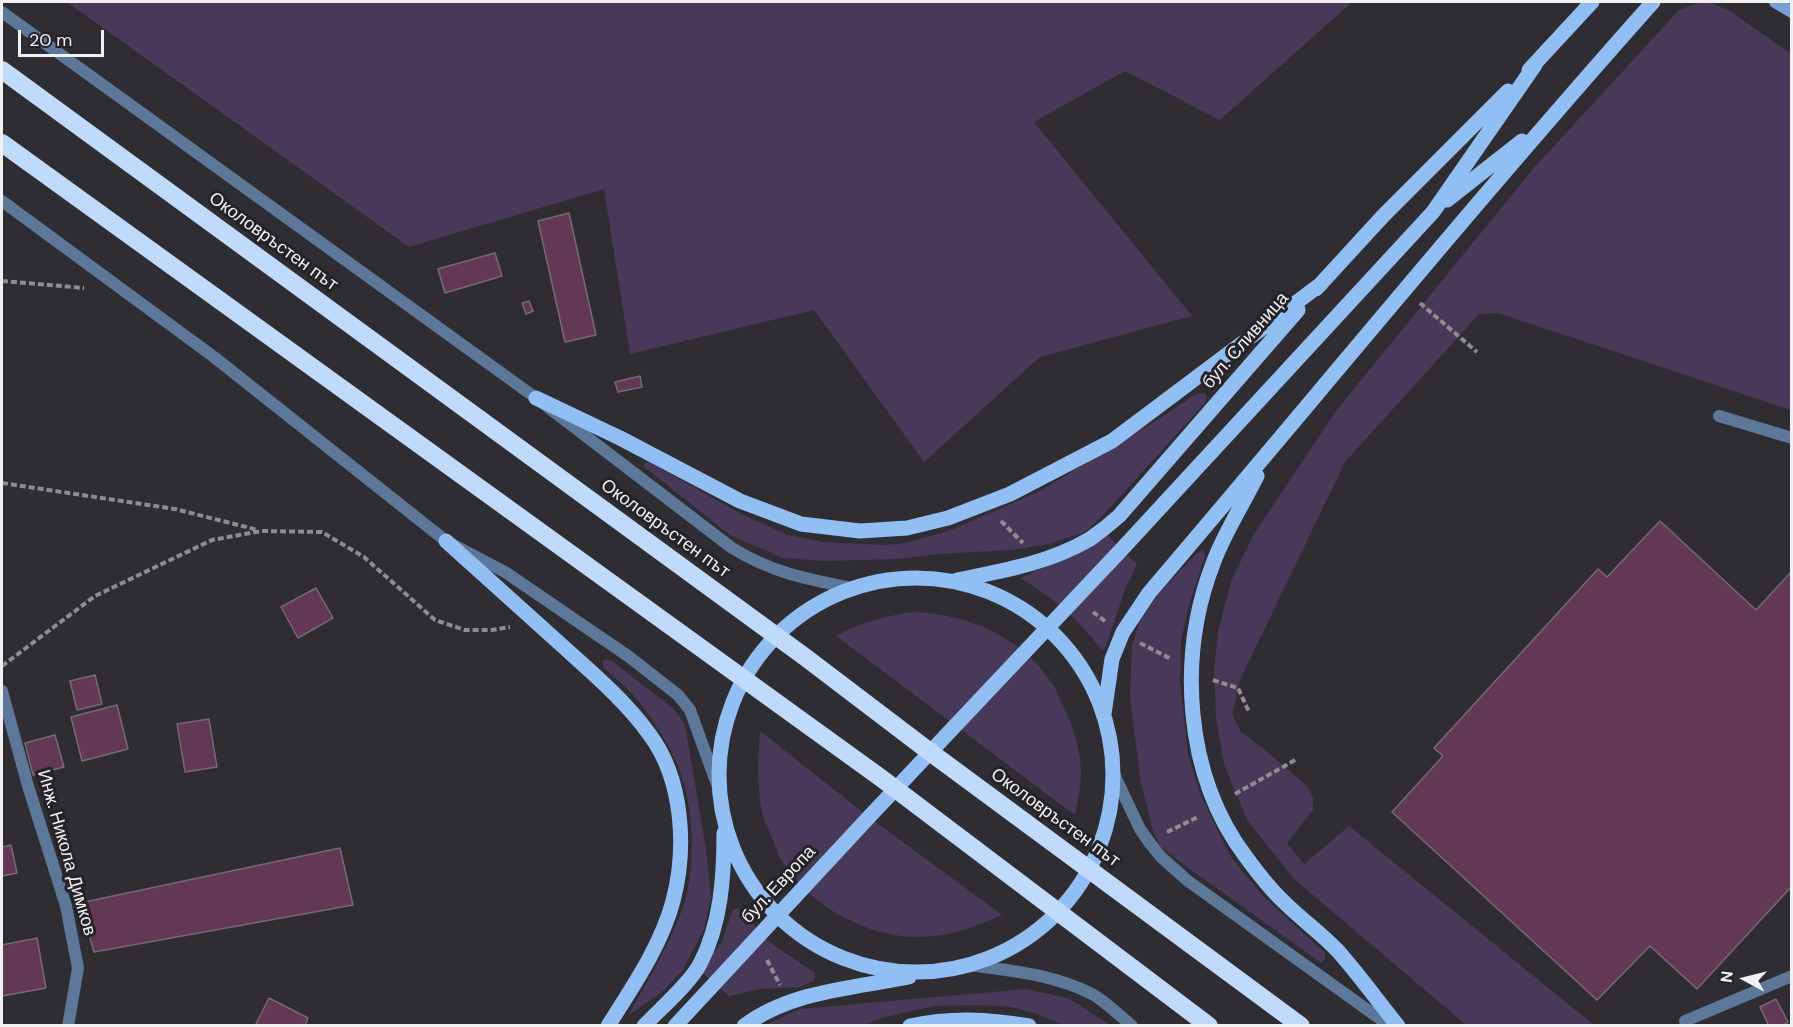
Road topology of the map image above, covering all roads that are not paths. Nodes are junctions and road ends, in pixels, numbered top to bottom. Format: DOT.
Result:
graph roads {
  1 [pos="1592,2"];
  2 [pos="1653,2"];
  3 [pos="1774,2"];
  4 [pos="2,12"];
  5 [pos="1791,12"];
  6 [pos="1535,65"];
  7 [pos="2,70"];
  8 [pos="1542,127"];
  9 [pos="2,143"];
  10 [pos="2,201"];
  11 [pos="1433,212"];
  12 [pos="1321,284"];
  13 [pos="536,398"];
  14 [pos="1719,416"];
  15 [pos="1791,438"];
  16 [pos="1268,454"];
  17 [pos="446,541"];
  18 [pos="951,581"];
  19 [pos="852,588"];
  20 [pos="2,691"];
  21 [pos="1104,717"];
  22 [pos="1112,770"];
  23 [pos="912,771"];
  24 [pos="720,793"];
  25 [pos="724,818"];
  26 [pos="970,965"];
  27 [pos="938,972"];
  28 [pos="1791,976"];
  29 [pos="1685,1021"];
  30 [pos="68,1026"];
  31 [pos="608,1026"];
  32 [pos="644,1026"];
  33 [pos="675,1026"];
  34 [pos="744,1026"];
  35 [pos="910,1026"];
  36 [pos="1029,1026"];
  37 [pos="1132,1026"];
  38 [pos="1209,1026"];
  39 [pos="1301,1026"];
  40 [pos="1390,1026"];
  41 [pos="1398,1026"];
  1 -- 6 [label="main road, бул. Сливница"];
  2 -- 8 [label="main road, бул. Сливница"];
  3 -- 5 [label="main road"];
  4 -- 13 [label="street"];
  6 -- 11 [label="main road, бул. Сливница"];
  6 -- 12 [label="main road, бул. Сливница"];
  7 -- 39 [label="highway, Околовръстен път"];
  8 -- 11 [label="main road, бул. Сливница"];
  8 -- 16 [label="main road, бул. Сливница"];
  9 -- 38 [label="highway"];
  10 -- 17 [label="street"];
  11 -- 23 [label="main road, бул. Сливница"];
  12 -- 13 [label="main road"];
  12 -- 18 [label="main road, бул. Сливница"];
  13 -- 19 [label="street"];
  14 -- 15 [label="street"];
  16 -- 21 [label="main road, бул. Сливница"];
  16 -- 41 [label="main road"];
  17 -- 24 [label="street"];
  17 -- 31 [label="main road"];
  18 -- 19 [label="main road"];
  18 -- 21 [label="main road"];
  19 -- 24 [label="main road"];
  20 -- 30 [label="street, Инж. Никола Димков"];
  21 -- 22 [label="main road"];
  22 -- 26 [label="main road"];
  22 -- 40 [label="street"];
  23 -- 33 [label="main road, бул. Европа"];
  24 -- 25 [label="main road"];
  25 -- 27 [label="main road"];
  25 -- 32 [label="main road, бул. Европа"];
  26 -- 27 [label="main road"];
  26 -- 37 [label="street"];
  27 -- 34 [label="main road"];
  28 -- 29 [label="street"];
  35 -- 36 [label="main road"];
}
